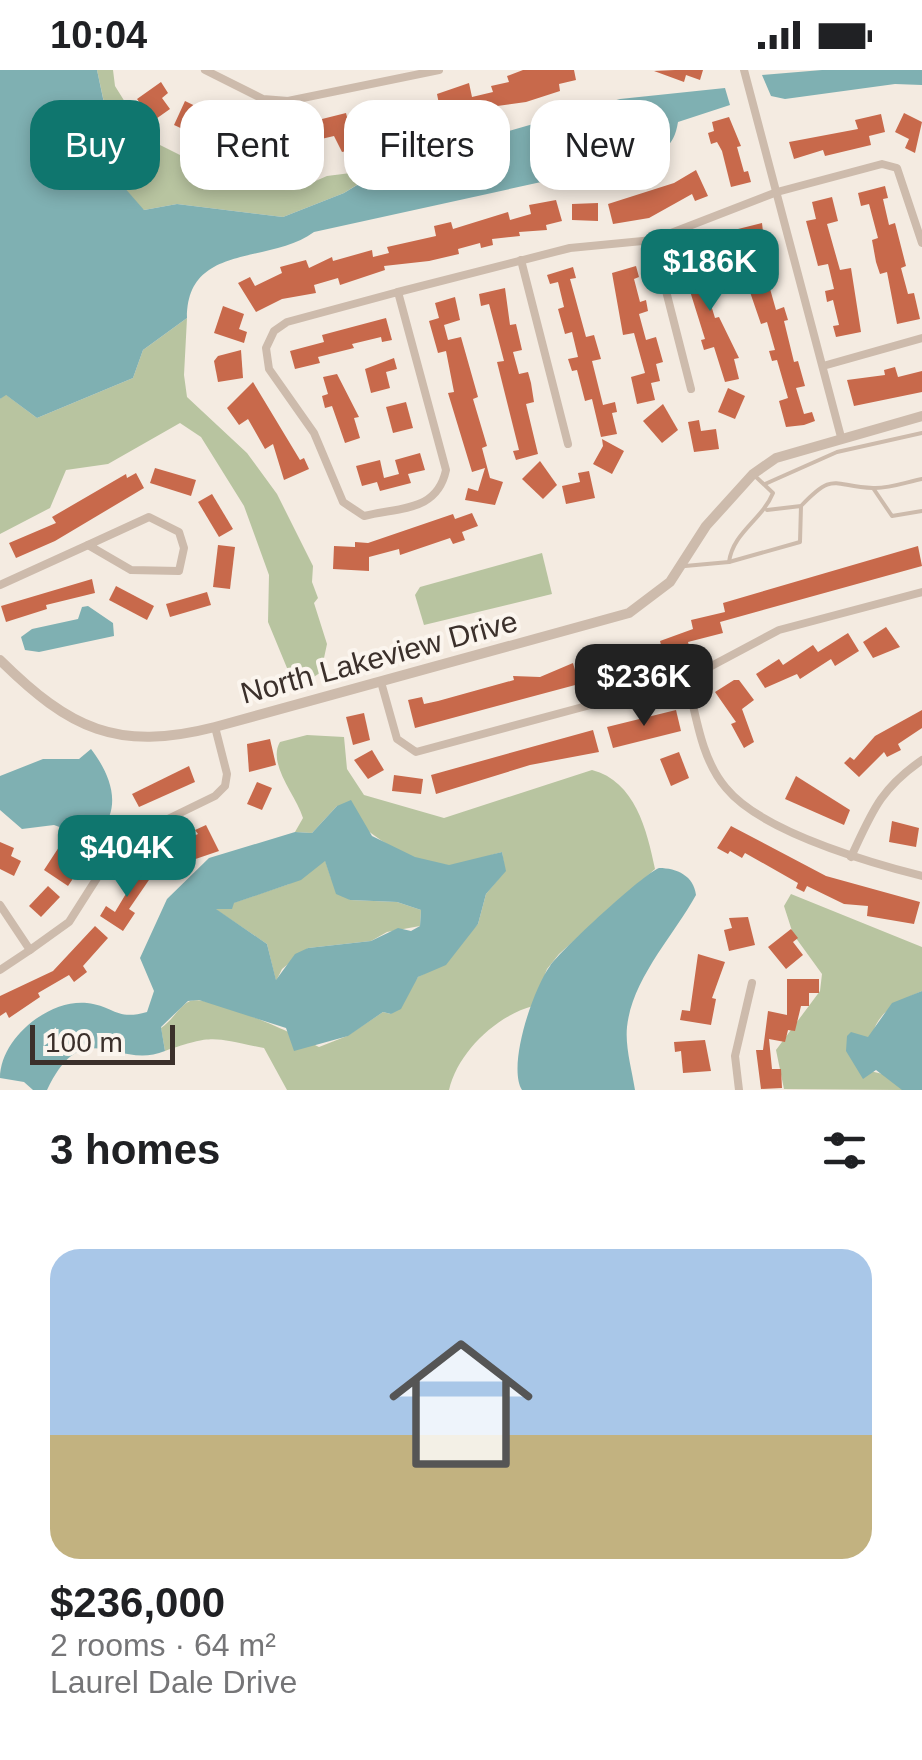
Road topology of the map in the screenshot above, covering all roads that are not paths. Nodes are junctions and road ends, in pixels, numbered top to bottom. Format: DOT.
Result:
graph roads {
  1 [pos="205,70"];
  2 [pos="439,70"];
  3 [pos="744,70"];
  4 [pos="777,192"];
  5 [pos="652,240"];
  6 [pos="922,243"];
  7 [pos="521,260"];
  8 [pos="398,292"];
  9 [pos="922,338"];
  10 [pos="823,366"];
  11 [pos="691,389"];
  12 [pos="922,416"];
  13 [pos="922,432"];
  14 [pos="841,437"];
  15 [pos="568,444"];
  16 [pos="852,451"];
  17 [pos="753,474"];
  18 [pos="922,478"];
  19 [pos="765,484"];
  20 [pos="873,488"];
  21 [pos="801,506"];
  22 [pos="767,510"];
  23 [pos="922,511"];
  24 [pos="88,546"];
  25 [pos="729,562"];
  26 [pos="679,567"];
  27 [pos="0,584"];
  28 [pos="922,592"];
  29 [pos="0,660"];
  30 [pos="687,679"];
  31 [pos="382,682"];
  32 [pos="215,727"];
  33 [pos="922,760"];
  34 [pos="851,858"];
  35 [pos="922,876"];
  36 [pos="0,905"];
  37 [pos="30,950"];
  38 [pos="0,970"];
  39 [pos="752,983"];
  40 [pos="739,1090"];
  1 -- 2 [label="street"];
  3 -- 4 [label="street"];
  4 -- 5 [label="street"];
  4 -- 6 [label="street"];
  4 -- 10 [label="street"];
  5 -- 7 [label="street"];
  5 -- 11 [label="street"];
  7 -- 8 [label="street"];
  7 -- 15 [label="street"];
  8 -- 8 [label="street"];
  9 -- 10 [label="street"];
  10 -- 14 [label="street"];
  12 -- 14 [label="street, North Lakeview Drive"];
  13 -- 16 [label="lane"];
  14 -- 16 [label="lane"];
  14 -- 17 [label="street, North Lakeview Drive"];
  16 -- 19 [label="lane"];
  17 -- 19 [label="lane"];
  17 -- 26 [label="street, North Lakeview Drive"];
  18 -- 20 [label="lane"];
  19 -- 22 [label="lane"];
  20 -- 21 [label="lane"];
  20 -- 23 [label="lane"];
  21 -- 22 [label="lane"];
  21 -- 25 [label="lane"];
  22 -- 25 [label="lane"];
  24 -- 24 [label="street"];
  24 -- 27 [label="street"];
  25 -- 26 [label="lane"];
  26 -- 31 [label="street, North Lakeview Drive"];
  28 -- 30 [label="street"];
  29 -- 32 [label="street, North Lakeview Drive"];
  30 -- 31 [label="street"];
  30 -- 34 [label="street"];
  31 -- 32 [label="street, North Lakeview Drive"];
  32 -- 37 [label="street"];
  33 -- 34 [label="street"];
  34 -- 35 [label="street"];
  36 -- 37 [label="street"];
  37 -- 38 [label="street"];
  39 -- 40 [label="street"];
}
